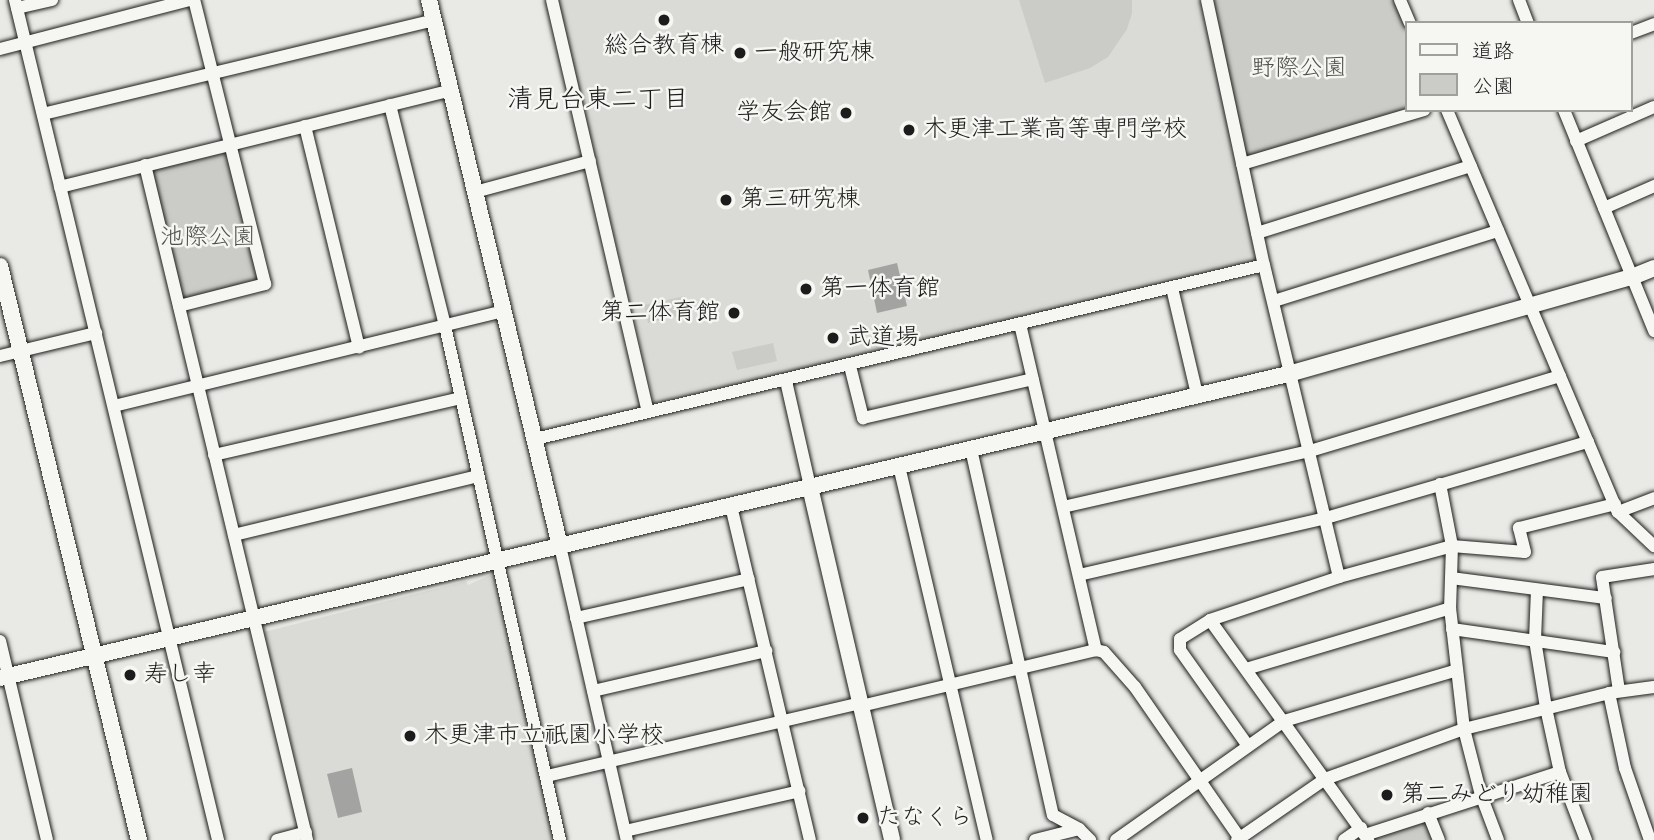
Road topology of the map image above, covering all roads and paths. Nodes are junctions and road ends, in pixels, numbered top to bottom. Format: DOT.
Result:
graph roads {
  1 [pos="52,0"];
  2 [pos="192,0"];
  3 [pos="429,0"];
  4 [pos="552,0"];
  5 [pos="1207,0"];
  6 [pos="1400,0"];
  7 [pos="1518,0"];
  8 [pos="16,4"];
  9 [pos="434,20"];
  10 [pos="1409,21"];
  11 [pos="1527,21"];
  12 [pos="1654,24"];
  13 [pos="1633,32"];
  14 [pos="25,43"];
  15 [pos="0,50"];
  16 [pos="212,74"];
  17 [pos="451,90"];
  18 [pos="390,105"];
  19 [pos="1654,107"];
  20 [pos="1417,112"];
  21 [pos="1448,112"];
  22 [pos="1565,112"];
  23 [pos="43,114"];
  24 [pos="305,126"];
  25 [pos="1576,141"];
  26 [pos="229,145"];
  27 [pos="590,161"];
  28 [pos="1242,164"];
  29 [pos="145,165"];
  30 [pos="1471,166"];
  31 [pos="1654,186"];
  32 [pos="60,187"];
  33 [pos="475,192"];
  34 [pos="1604,208"];
  35 [pos="1498,230"];
  36 [pos="1257,233"];
  37 [pos="1264,265"];
  38 [pos="0,266"];
  39 [pos="1654,268"];
  40 [pos="1632,277"];
  41 [pos="1172,288"];
  42 [pos="1274,302"];
  43 [pos="179,306"];
  44 [pos="1530,306"];
  45 [pos="504,311"];
  46 [pos="1020,324"];
  47 [pos="444,326"];
  48 [pos="1654,331"];
  49 [pos="96,333"];
  50 [pos="359,346"];
  51 [pos="21,351"];
  52 [pos="0,356"];
  53 [pos="850,366"];
  54 [pos="1292,373"];
  55 [pos="1560,376"];
  56 [pos="1033,379"];
  57 [pos="786,381"];
  58 [pos="197,386"];
  59 [pos="1197,395"];
  60 [pos="461,398"];
  61 [pos="114,406"];
  62 [pos="648,411"];
  63 [pos="1045,431"];
  64 [pos="535,439"];
  65 [pos="1588,442"];
  66 [pos="971,449"];
  67 [pos="1310,451"];
  68 [pos="214,455"];
  69 [pos="899,466"];
  70 [pos="478,476"];
  71 [pos="1440,484"];
  72 [pos="810,487"];
  73 [pos="1654,498"];
  74 [pos="731,506"];
  75 [pos="1063,507"];
  76 [pos="1616,508"];
  77 [pos="1326,518"];
  78 [pos="234,536"];
  79 [pos="560,546"];
  80 [pos="1452,546"];
  81 [pos="1654,547"];
  82 [pos="496,561"];
  83 [pos="1654,569"];
  84 [pos="1079,575"];
  85 [pos="1339,577"];
  86 [pos="1451,578"];
  87 [pos="748,579"];
  88 [pos="1537,590"];
  89 [pos="1606,598"];
  90 [pos="1450,608"];
  91 [pos="254,618"];
  92 [pos="576,618"];
  93 [pos="1210,620"];
  94 [pos="1452,629"];
  95 [pos="171,638"];
  96 [pos="1535,640"];
  97 [pos="0,641"];
  98 [pos="1096,650"];
  99 [pos="766,651"];
  100 [pos="1614,652"];
  101 [pos="94,656"];
  102 [pos="1022,669"];
  103 [pos="1246,669"];
  104 [pos="1457,670"];
  105 [pos="4,678"];
  106 [pos="951,685"];
  107 [pos="1654,687"];
  108 [pos="593,691"];
  109 [pos="1614,692"];
  110 [pos="861,705"];
  111 [pos="1546,708"];
  112 [pos="783,721"];
  113 [pos="1284,721"];
  114 [pos="1464,729"];
  115 [pos="1248,746"];
  116 [pos="609,762"];
  117 [pos="1560,772"];
  118 [pos="547,776"];
  119 [pos="1325,779"];
  120 [pos="1199,780"];
  121 [pos="799,791"];
  122 [pos="1481,795"];
  123 [pos="1428,813"];
  124 [pos="1053,815"];
  125 [pos="1079,829"];
  126 [pos="1364,834"];
  127 [pos="1057,835"];
  128 [pos="307,836"];
  129 [pos="626,836"];
  130 [pos="1239,839"];
  131 [pos="47,840"];
  132 [pos="139,840"];
  133 [pos="218,840"];
  134 [pos="276,840"];
  135 [pos="561,840"];
  136 [pos="810,840"];
  137 [pos="892,840"];
  138 [pos="987,840"];
  139 [pos="1035,840"];
  140 [pos="1090,840"];
  141 [pos="1116,840"];
  142 [pos="1344,840"];
  143 [pos="1439,840"];
  144 [pos="1498,840"];
  145 [pos="1586,840"];
  146 [pos="1650,840"];
  1 -- 8 [label="street"];
  2 -- 14 [label="street"];
  2 -- 16 [label="street"];
  3 -- 9 [label="street"];
  4 -- 27 [label="street"];
  5 -- 28 [label="street"];
  6 -- 10 [label="street"];
  7 -- 11 [label="street"];
  8 -- 14 [label="street"];
  9 -- 16 [label="street"];
  9 -- 17 [label="street"];
  12 -- 13 [label="street"];
  14 -- 15 [label="street"];
  14 -- 23 [label="street"];
  16 -- 23 [label="street"];
  16 -- 26 [label="street"];
  17 -- 18 [label="street"];
  17 -- 33 [label="street"];
  18 -- 24 [label="street"];
  18 -- 47 [label="street"];
  19 -- 25 [label="street"];
  20 -- 28 [label="street"];
  21 -- 30 [label="street"];
  22 -- 25 [label="street"];
  23 -- 32 [label="street"];
  24 -- 26 [label="street"];
  24 -- 50 [label="street"];
  25 -- 34 [label="street"];
  26 -- 29 [label="street"];
  26 -- 43 [label="street"];
  27 -- 33 [label="street"];
  27 -- 62 [label="street"];
  28 -- 36 [label="street"];
  29 -- 32 [label="street"];
  29 -- 43 [label="street"];
  30 -- 35 [label="street"];
  30 -- 36 [label="street"];
  31 -- 34 [label="street"];
  32 -- 49 [label="street"];
  33 -- 45 [label="street"];
  34 -- 40 [label="street"];
  35 -- 42 [label="street"];
  35 -- 44 [label="street"];
  36 -- 37 [label="street"];
  37 -- 41 [label="street"];
  37 -- 42 [label="street"];
  38 -- 51 [label="street"];
  39 -- 40 [label="street"];
  40 -- 44 [label="street"];
  40 -- 48 [label="street"];
  41 -- 46 [label="street"];
  41 -- 59 [label="street"];
  42 -- 54 [label="street"];
  43 -- 58 [label="street"];
  44 -- 54 [label="street"];
  44 -- 55 [label="street"];
  45 -- 47 [label="street"];
  45 -- 64 [label="street"];
  46 -- 53 [label="street"];
  46 -- 56 [label="street"];
  47 -- 50 [label="street"];
  47 -- 60 [label="street"];
  49 -- 51 [label="street"];
  49 -- 61 [label="street"];
  50 -- 58 [label="street"];
  51 -- 52 [label="street"];
  51 -- 101 [label="street"];
  53 -- 56 [label="street"];
  53 -- 57 [label="street"];
  54 -- 59 [label="street"];
  54 -- 67 [label="street"];
  55 -- 65 [label="street"];
  55 -- 67 [label="street"];
  56 -- 63 [label="street"];
  57 -- 62 [label="street"];
  57 -- 72 [label="street"];
  58 -- 61 [label="street"];
  58 -- 68 [label="street"];
  59 -- 63 [label="street"];
  60 -- 68 [label="street"];
  60 -- 70 [label="street"];
  61 -- 95 [label="street"];
  62 -- 64 [label="street"];
  63 -- 66 [label="street"];
  63 -- 75 [label="street"];
  64 -- 79 [label="street"];
  65 -- 71 [label="street"];
  65 -- 76 [label="street"];
  66 -- 69 [label="street"];
  66 -- 102 [label="street"];
  67 -- 75 [label="street"];
  67 -- 77 [label="street"];
  68 -- 78 [label="street"];
  69 -- 72 [label="street"];
  69 -- 106 [label="street"];
  70 -- 78 [label="street"];
  70 -- 82 [label="street"];
  71 -- 77 [label="street"];
  71 -- 80 [label="street"];
  72 -- 74 [label="street"];
  72 -- 110 [label="street"];
  73 -- 76 [label="street"];
  74 -- 79 [label="street"];
  74 -- 87 [label="street"];
  75 -- 84 [label="street"];
  76 -- 80 [label="street"];
  76 -- 81 [label="street"];
  77 -- 84 [label="street"];
  77 -- 85 [label="street"];
  78 -- 91 [label="street"];
  79 -- 82 [label="street"];
  79 -- 92 [label="street"];
  80 -- 85 [label="street"];
  80 -- 86 [label="street"];
  82 -- 91 [label="street"];
  82 -- 118 [label="street"];
  83 -- 89 [label="street"];
  84 -- 98 [label="street"];
  85 -- 93 [label="street"];
  86 -- 88 [label="street"];
  86 -- 90 [label="street"];
  87 -- 92 [label="street"];
  87 -- 99 [label="street"];
  88 -- 89 [label="street"];
  88 -- 96 [label="street"];
  89 -- 100 [label="street"];
  90 -- 94 [label="street"];
  90 -- 103 [label="street"];
  91 -- 95 [label="street"];
  91 -- 128 [label="street"];
  92 -- 108 [label="street"];
  93 -- 103 [label="street"];
  93 -- 115 [label="street"];
  94 -- 96 [label="street"];
  94 -- 104 [label="street"];
  95 -- 101 [label="street"];
  95 -- 133 [label="street"];
  96 -- 100 [label="street"];
  96 -- 111 [label="street"];
  97 -- 105 [label="street"];
  98 -- 102 [label="street"];
  98 -- 120 [label="street"];
  99 -- 108 [label="street"];
  99 -- 112 [label="street"];
  100 -- 109 [label="street"];
  101 -- 105 [label="street"];
  101 -- 132 [label="street"];
  102 -- 106 [label="street"];
  102 -- 124 [label="street"];
  103 -- 113 [label="street"];
  104 -- 113 [label="street"];
  104 -- 114 [label="street"];
  105 -- 131 [label="street"];
  106 -- 110 [label="street"];
  106 -- 138 [label="street"];
  107 -- 109 [label="street"];
  108 -- 116 [label="street"];
  109 -- 111 [label="street"];
  109 -- 146 [label="street"];
  110 -- 112 [label="street"];
  110 -- 137 [label="street"];
  111 -- 114 [label="street"];
  111 -- 117 [label="street"];
  112 -- 116 [label="street"];
  112 -- 121 [label="street"];
  113 -- 115 [label="street"];
  113 -- 119 [label="street"];
  114 -- 119 [label="street"];
  114 -- 122 [label="street"];
  115 -- 120 [label="street"];
  116 -- 118 [label="street"];
  116 -- 129 [label="street"];
  117 -- 122 [label="street"];
  117 -- 145 [label="street"];
  118 -- 135 [label="street"];
  119 -- 126 [label="street"];
  119 -- 130 [label="street"];
  120 -- 130 [label="street"];
  120 -- 141 [label="street"];
  121 -- 129 [label="street"];
  121 -- 136 [label="street"];
  122 -- 123 [label="street"];
  122 -- 144 [label="street"];
  123 -- 126 [label="street"];
  123 -- 143 [label="street"];
  124 -- 125 [label="street"];
  124 -- 127 [label="street"];
  125 -- 127 [label="street"];
  125 -- 140 [label="street"];
  126 -- 142 [label="street"];
  127 -- 139 [label="street"];
  128 -- 134 [label="street"];
}
